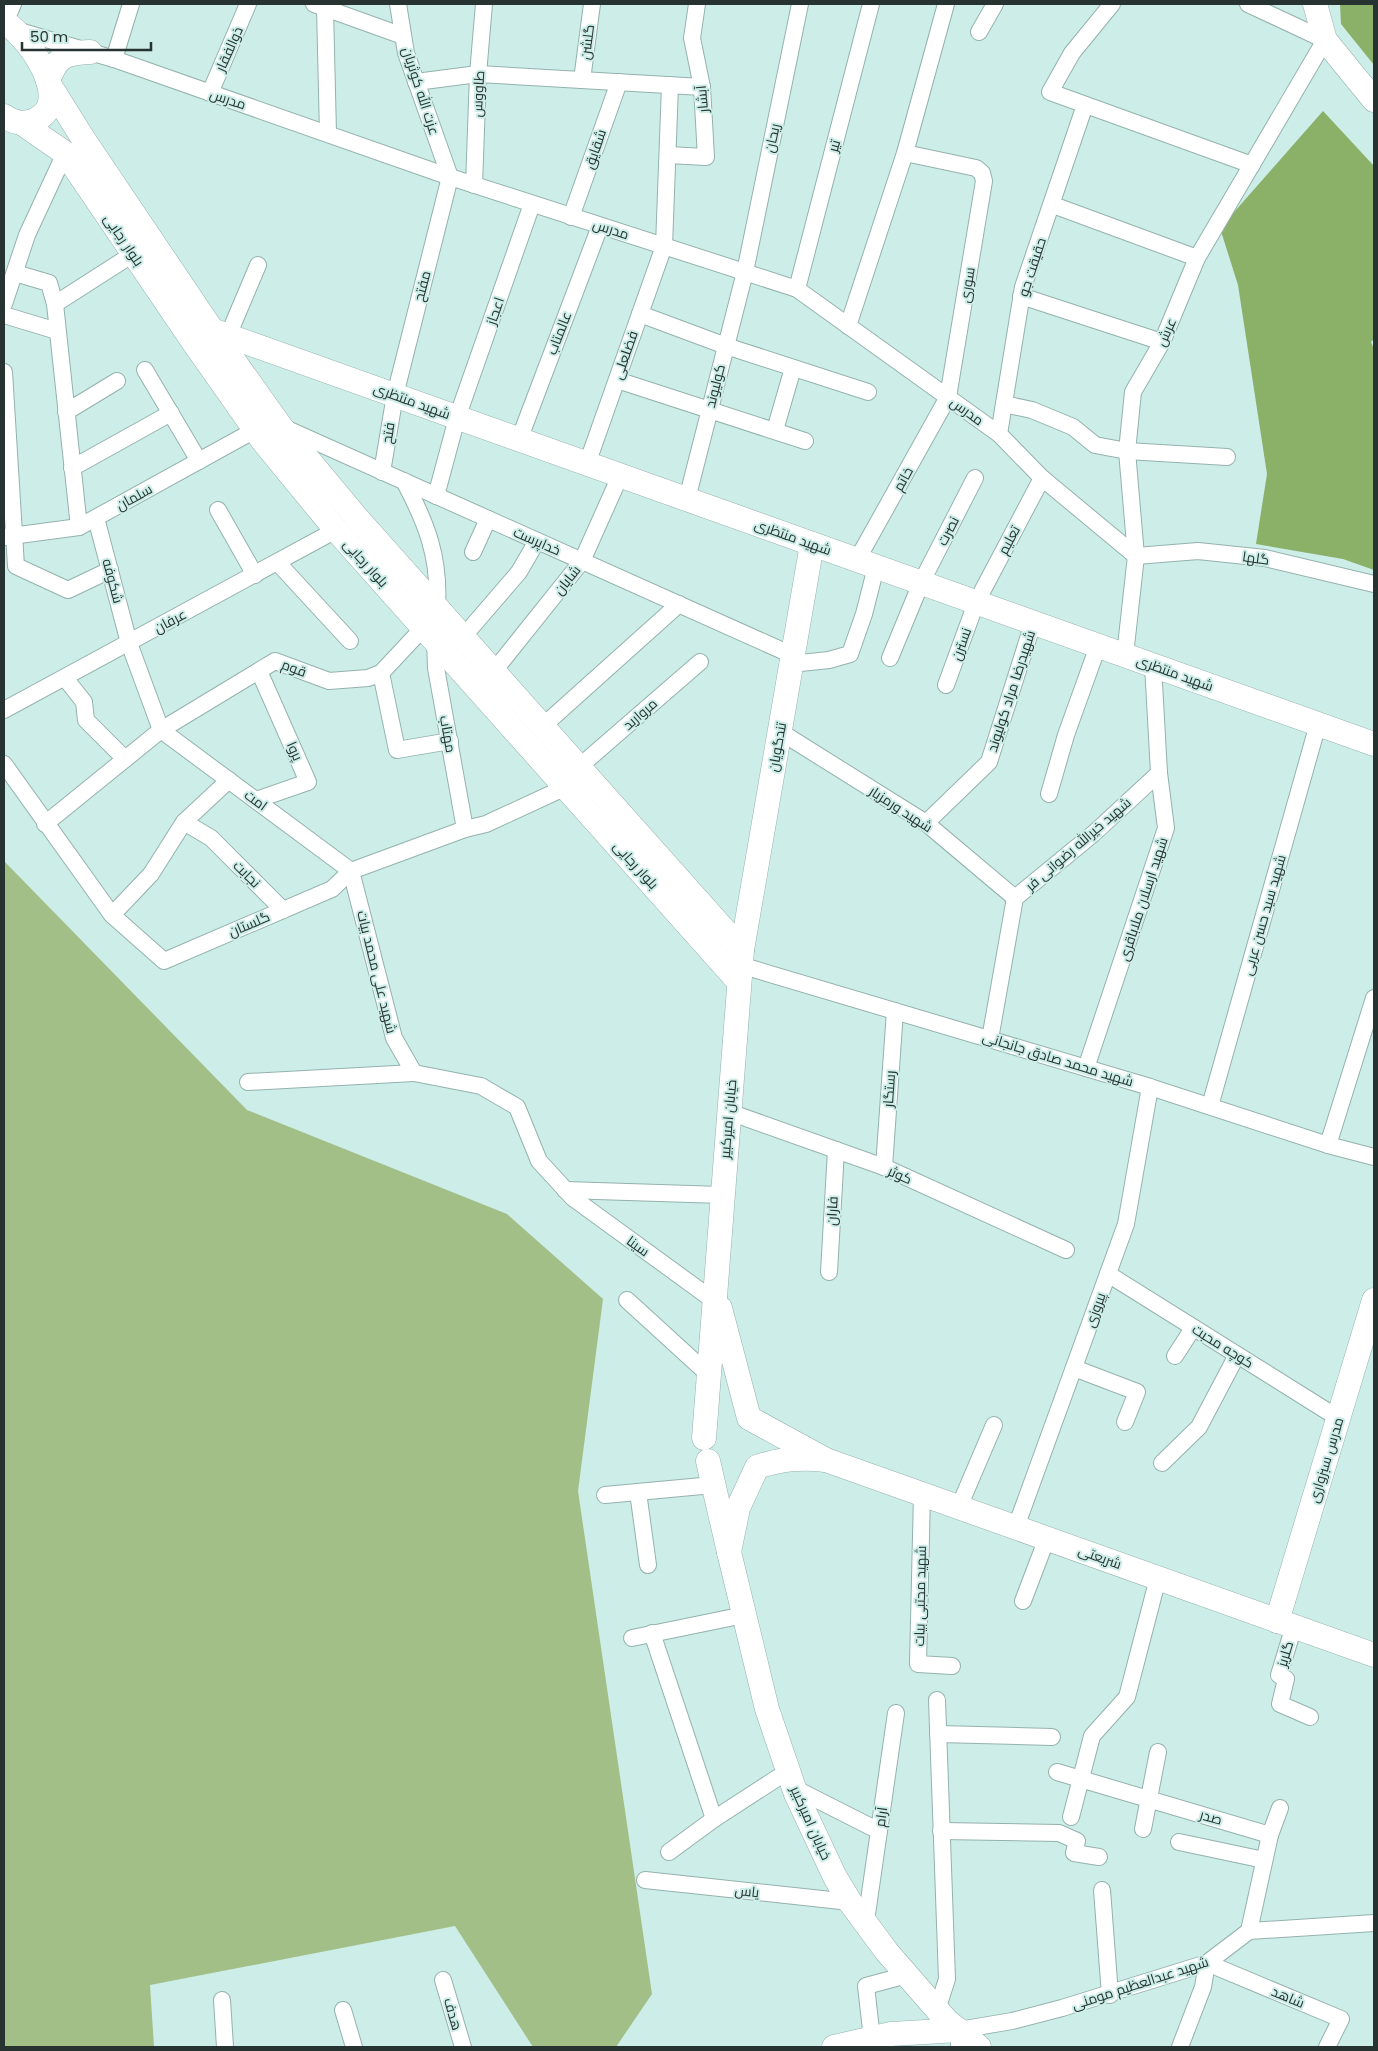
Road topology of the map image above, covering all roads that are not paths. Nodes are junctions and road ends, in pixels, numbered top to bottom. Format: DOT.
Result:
graph roads {
  1 [pos="131,4"];
  2 [pos="248,4"];
  3 [pos="398,4"];
  4 [pos="484,4"];
  5 [pos="592,4"];
  6 [pos="697,4"];
  7 [pos="800,4"];
  8 [pos="871,4"];
  9 [pos="946,4"];
  10 [pos="995,4"];
  11 [pos="1112,4"];
  12 [pos="1248,4"];
  13 [pos="1315,4"];
  14 [pos="320,6"];
  15 [pos="9,20"];
  16 [pos="979,32"];
  17 [pos="404,36"];
  18 [pos="1325,40"];
  19 [pos="90,52"];
  20 [pos="114,58"];
  21 [pos="478,74"];
  22 [pos="582,80"];
  23 [pos="48,82"];
  24 [pos="416,82"];
  25 [pos="619,82"];
  26 [pos="670,85"];
  27 [pos="702,87"];
  28 [pos="210,93"];
  29 [pos="1374,100"];
  30 [pos="1085,105"];
  31 [pos="14,120"];
  32 [pos="328,134"];
  33 [pos="65,153"];
  34 [pos="905,153"];
  35 [pos="668,155"];
  36 [pos="1252,165"];
  37 [pos="450,178"];
  38 [pos="474,185"];
  39 [pos="532,204"];
  40 [pos="1053,205"];
  41 [pos="571,216"];
  42 [pos="600,226"];
  43 [pos="664,246"];
  44 [pos="134,254"];
  45 [pos="1197,258"];
  46 [pos="258,265"];
  47 [pos="744,272"];
  48 [pos="15,273"];
  49 [pos="796,289"];
  50 [pos="1022,296"];
  51 [pos="4,304"];
  52 [pos="55,304"];
  53 [pos="640,314"];
  54 [pos="4,316"];
  55 [pos="848,326"];
  56 [pos="57,330"];
  57 [pos="220,333"];
  58 [pos="1162,342"];
  59 [pos="726,346"];
  60 [pos="793,368"];
  61 [pos="145,370"];
  62 [pos="4,372"];
  63 [pos="617,380"];
  64 [pos="117,381"];
  65 [pos="868,392"];
  66 [pos="394,395"];
  67 [pos="948,398"];
  68 [pos="1004,404"];
  69 [pos="710,409"];
  70 [pos="66,412"];
  71 [pos="171,413"];
  72 [pos="457,418"];
  73 [pos="282,427"];
  74 [pos="255,430"];
  75 [pos="775,430"];
  76 [pos="999,434"];
  77 [pos="519,440"];
  78 [pos="804,440"];
  79 [pos="1127,451"];
  80 [pos="1227,457"];
  81 [pos="199,461"];
  82 [pos="587,464"];
  83 [pos="72,468"];
  84 [pos="382,472"];
  85 [pos="620,476"];
  86 [pos="975,478"];
  87 [pos="1042,478"];
  88 [pos="404,481"];
  89 [pos="331,486"];
  90 [pos="436,496"];
  91 [pos="686,500"];
  92 [pos="312,501"];
  93 [pos="218,510"];
  94 [pos="96,518"];
  95 [pos="488,519"];
  96 [pos="79,527"];
  97 [pos="336,530"];
  98 [pos="9,536"];
  99 [pos="537,541"];
  100 [pos="812,544"];
  101 [pos="473,552"];
  102 [pos="1136,556"];
  103 [pos="582,561"];
  104 [pos="278,563"];
  105 [pos="866,563"];
  106 [pos="110,570"];
  107 [pos="255,575"];
  108 [pos="921,583"];
  109 [pos="1374,584"];
  110 [pos="976,603"];
  111 [pos="679,604"];
  112 [pos="437,607"];
  113 [pos="1033,623"];
  114 [pos="429,633"];
  115 [pos="463,637"];
  116 [pos="350,641"];
  117 [pos="129,643"];
  118 [pos="1098,646"];
  119 [pos="1125,655"];
  120 [pos="890,658"];
  121 [pos="792,659"];
  122 [pos="700,662"];
  123 [pos="1153,665"];
  124 [pos="259,671"];
  125 [pos="494,671"];
  126 [pos="381,673"];
  127 [pos="64,678"];
  128 [pos="946,685"];
  129 [pos="6,704"];
  130 [pos="1318,724"];
  131 [pos="543,726"];
  132 [pos="161,730"];
  133 [pos="779,731"];
  134 [pos="450,741"];
  135 [pos="1374,744"];
  136 [pos="125,759"];
  137 [pos="4,764"];
  138 [pos="579,767"];
  139 [pos="1159,773"];
  140 [pos="229,780"];
  141 [pos="566,787"];
  142 [pos="1049,794"];
  143 [pos="256,800"];
  144 [pos="184,822"];
  145 [pos="45,824"];
  146 [pos="926,824"];
  147 [pos="465,829"];
  148 [pos="351,870"];
  149 [pos="1015,898"];
  150 [pos="283,910"];
  151 [pos="112,915"];
  152 [pos="740,966"];
  153 [pos="1374,998"];
  154 [pos="895,1011"];
  155 [pos="990,1039"];
  156 [pos="1086,1068"];
  157 [pos="414,1073"];
  158 [pos="248,1082"];
  159 [pos="1150,1087"];
  160 [pos="1210,1106"];
  161 [pos="729,1112"];
  162 [pos="1328,1145"];
  163 [pos="836,1150"];
  164 [pos="1374,1157"];
  165 [pos="884,1167"];
  166 [pos="565,1190"];
  167 [pos="722,1195"];
  168 [pos="1066,1250"];
  169 [pos="829,1272"];
  170 [pos="1108,1274"];
  171 [pos="714,1294"];
  172 [pos="627,1300"];
  173 [pos="1373,1311"];
  174 [pos="1194,1328"];
  175 [pos="1237,1355"];
  176 [pos="1174,1356"];
  177 [pos="1074,1368"];
  178 [pos="708,1374"];
  179 [pos="749,1418"];
  180 [pos="1338,1418"];
  181 [pos="1125,1422"];
  182 [pos="994,1426"];
  183 [pos="704,1438"];
  184 [pos="826,1460"];
  185 [pos="708,1461"];
  186 [pos="1162,1463"];
  187 [pos="757,1467"];
  188 [pos="713,1485"];
  189 [pos="638,1492"];
  190 [pos="922,1494"];
  191 [pos="604,1495"];
  192 [pos="959,1507"];
  193 [pos="1016,1528"];
  194 [pos="1047,1538"];
  195 [pos="729,1552"];
  196 [pos="648,1565"];
  197 [pos="1158,1578"];
  198 [pos="1023,1601"];
  199 [pos="744,1615"];
  200 [pos="1285,1624"];
  201 [pos="652,1634"];
  202 [pos="632,1638"];
  203 [pos="1374,1655"];
  204 [pos="952,1666"];
  205 [pos="937,1700"];
  206 [pos="896,1713"];
  207 [pos="1310,1717"];
  208 [pos="938,1734"];
  209 [pos="1052,1738"];
  210 [pos="1158,1752"];
  211 [pos="1057,1772"];
  212 [pos="791,1779"];
  213 [pos="1080,1779"];
  214 [pos="1150,1799"];
  215 [pos="1280,1808"];
  216 [pos="1072,1818"];
  217 [pos="714,1819"];
  218 [pos="1143,1829"];
  219 [pos="879,1831"];
  220 [pos="942,1831"];
  221 [pos="1270,1835"];
  222 [pos="1179,1842"];
  223 [pos="669,1852"];
  224 [pos="1099,1857"];
  225 [pos="1264,1860"];
  226 [pos="645,1880"];
  227 [pos="1102,1890"];
  228 [pos="850,1902"];
  229 [pos="866,1921"];
  230 [pos="1374,1923"];
  231 [pos="1249,1932"];
  232 [pos="1207,1963"];
  233 [pos="907,1975"];
  234 [pos="444,1980"];
  235 [pos="1110,1995"];
  236 [pos="222,2000"];
  237 [pos="343,2010"];
  238 [pos="937,2010"];
  239 [pos="872,2039"];
  240 [pos="959,2039"];
  241 [pos="225,2047"];
  242 [pos="354,2047"];
  243 [pos="463,2047"];
  244 [pos="834,2047"];
  245 [pos="979,2047"];
  246 [pos="1180,2047"];
  247 [pos="1327,2047"];
  1 -- 20 [label="street"];
  2 -- 28 [label="street, ذوالفقار"];
  3 -- 17 [label="street, عزت الله کوثریان"];
  4 -- 21 [label="street, طاووس"];
  5 -- 22 [label="street, گلشن"];
  6 -- 27 [label="street, آبشار"];
  7 -- 47 [label="street, ریحان"];
  8 -- 49 [label="street, تیر"];
  9 -- 34 [label="street"];
  10 -- 16 [label="street"];
  11 -- 30 [label="street"];
  12 -- 18 [label="street"];
  13 -- 18 [label="main road"];
  14 -- 17 [label="street"];
  14 -- 32 [label="street"];
  15 -- 19 [label="street, مدرس"];
  15 -- 23 [label="main road, بلوار رجایی"];
  17 -- 24 [label="street, عزت الله کوثریان"];
  18 -- 29 [label="main road"];
  18 -- 36 [label="street, عرش"];
  19 -- 20 [label="street, مدرس"];
  19 -- 23 [label="main road"];
  20 -- 28 [label="street, مدرس"];
  21 -- 22 [label="street"];
  21 -- 24 [label="street"];
  21 -- 38 [label="street, طاووس"];
  22 -- 25 [label="street"];
  23 -- 31 [label="main road"];
  23 -- 57 [label="main road, بلوار رجایی"];
  24 -- 37 [label="street, عزت الله کوثریان"];
  25 -- 26 [label="street"];
  25 -- 41 [label="street, شقایق"];
  26 -- 27 [label="street"];
  26 -- 35 [label="street, فضلعلی"];
  27 -- 35 [label="street, آبشار"];
  28 -- 32 [label="street, مدرس"];
  30 -- 36 [label="street"];
  30 -- 40 [label="street, حقیقت جو"];
  31 -- 33 [label="main road, بلوار رجایی"];
  32 -- 37 [label="street, مدرس"];
  33 -- 44 [label="main road, بلوار رجایی"];
  33 -- 48 [label="street"];
  34 -- 55 [label="street"];
  34 -- 67 [label="street, سوری"];
  35 -- 43 [label="street, فضلعلی"];
  36 -- 45 [label="street, عرش"];
  37 -- 38 [label="street, مدرس"];
  37 -- 66 [label="street, مفتح"];
  38 -- 39 [label="street, مدرس"];
  39 -- 41 [label="street, مدرس"];
  39 -- 72 [label="street, اعجاز"];
  40 -- 45 [label="street"];
  40 -- 50 [label="street, حقیقت جو"];
  41 -- 42 [label="street, مدرس"];
  42 -- 43 [label="street, مدرس"];
  42 -- 77 [label="street, عالمتاب"];
  43 -- 47 [label="street, مدرس"];
  43 -- 53 [label="street, فضلعلی"];
  44 -- 52 [label="street"];
  44 -- 74 [label="main road, بلوار رجایی"];
  45 -- 58 [label="street, عرش"];
  46 -- 57 [label="street"];
  47 -- 49 [label="street, مدرس"];
  47 -- 59 [label="street, کولیوند"];
  48 -- 51 [label="street"];
  48 -- 52 [label="street"];
  49 -- 55 [label="street, مدرس"];
  50 -- 58 [label="street"];
  50 -- 68 [label="street, حقیقت جو"];
  52 -- 56 [label="street"];
  53 -- 59 [label="street"];
  53 -- 63 [label="street, فضلعلی"];
  54 -- 56 [label="street"];
  55 -- 67 [label="street, مدرس"];
  56 -- 70 [label="street"];
  57 -- 66 [label="main road, شهید منتظری"];
  57 -- 73 [label="main road, بلوار رجایی"];
  58 -- 79 [label="street, عرش"];
  59 -- 60 [label="street"];
  59 -- 69 [label="street, کولیوند"];
  60 -- 65 [label="street"];
  60 -- 75 [label="street"];
  61 -- 71 [label="street"];
  62 -- 98 [label="street"];
  63 -- 69 [label="street"];
  63 -- 82 [label="street, فضلعلی"];
  64 -- 70 [label="street"];
  66 -- 72 [label="main road, شهید منتظری"];
  66 -- 84 [label="street, فتح"];
  67 -- 76 [label="street, مدرس"];
  67 -- 105 [label="street, خاتم"];
  68 -- 76 [label="street, حقیقت جو"];
  68 -- 79 [label="street"];
  69 -- 75 [label="street"];
  69 -- 91 [label="street, کولیوند"];
  70 -- 83 [label="street"];
  71 -- 81 [label="street"];
  71 -- 83 [label="street"];
  72 -- 77 [label="main road, شهید منتظری"];
  72 -- 90 [label="street, اعجاز"];
  73 -- 84 [label="street, خداپرست"];
  73 -- 89 [label="main road, بلوار رجایی"];
  74 -- 81 [label="street, سلمان"];
  74 -- 92 [label="main road, بلوار رجایی"];
  75 -- 78 [label="street"];
  76 -- 87 [label="street, مدرس"];
  77 -- 82 [label="main road, شهید منتظری"];
  79 -- 80 [label="street"];
  79 -- 102 [label="street, عرش"];
  81 -- 94 [label="street, سلمان"];
  82 -- 85 [label="main road, شهید منتظری"];
  83 -- 96 [label="street"];
  84 -- 88 [label="street, خداپرست"];
  85 -- 91 [label="main road, شهید منتظری"];
  85 -- 103 [label="street, شایان"];
  86 -- 108 [label="street, نصرت"];
  87 -- 102 [label="street, مدرس"];
  87 -- 110 [label="street, تعلیم"];
  88 -- 90 [label="street, خداپرست"];
  88 -- 112 [label="street"];
  89 -- 92 [label="main road"];
  89 -- 112 [label="main road, بلوار رجایی"];
  90 -- 95 [label="street, خداپرست"];
  91 -- 100 [label="main road, شهید منتظری"];
  92 -- 97 [label="main road, بلوار رجایی"];
  93 -- 107 [label="street"];
  94 -- 96 [label="street, سلمان"];
  94 -- 106 [label="street, شکوفه"];
  95 -- 99 [label="street, خداپرست"];
  95 -- 101 [label="street"];
  96 -- 98 [label="street, سلمان"];
  97 -- 104 [label="street, عرفان"];
  97 -- 114 [label="main road, بلوار رجایی"];
  98 -- 106 [label="street"];
  99 -- 103 [label="street, خداپرست"];
  99 -- 115 [label="street"];
  100 -- 105 [label="main road, شهید منتظری"];
  100 -- 121 [label="main road, تندگویان"];
  102 -- 109 [label="street, گلها"];
  102 -- 119 [label="street, عرش"];
  103 -- 111 [label="street, خداپرست"];
  103 -- 125 [label="street, شایان"];
  104 -- 107 [label="street, عرفان"];
  104 -- 116 [label="street"];
  105 -- 108 [label="main road, شهید منتظری"];
  105 -- 121 [label="street, خاتم"];
  106 -- 117 [label="street, شکوفه"];
  107 -- 117 [label="street, عرفان"];
  108 -- 110 [label="main road, شهید منتظری"];
  108 -- 120 [label="street"];
  110 -- 113 [label="main road, شهید منتظری"];
  110 -- 128 [label="street, نسترن"];
  111 -- 121 [label="street, خداپرست"];
  111 -- 131 [label="street"];
  112 -- 115 [label="main road, بلوار رجایی"];
  113 -- 118 [label="main road, شهید منتظری"];
  113 -- 146 [label="street, شهیدرضا مراد کولیوند"];
  114 -- 126 [label="street"];
  114 -- 134 [label="street, مهتاب"];
  114 -- 141 [label="main road, بلوار رجایی"];
  115 -- 125 [label="main road, بلوار رجایی"];
  117 -- 127 [label="street, عرفان"];
  117 -- 132 [label="street"];
  118 -- 119 [label="main road, شهید منتظری"];
  118 -- 142 [label="street"];
  119 -- 123 [label="main road, شهید منتظری"];
  121 -- 133 [label="main road, تندگویان"];
  122 -- 138 [label="street, مروارید"];
  123 -- 130 [label="main road, شهید منتظری"];
  123 -- 139 [label="street, شهید ارسلان ملاباقری"];
  124 -- 126 [label="street, قوم"];
  124 -- 132 [label="street, قوم"];
  124 -- 143 [label="street, پروا"];
  125 -- 131 [label="main road, بلوار رجایی"];
  126 -- 134 [label="street"];
  127 -- 129 [label="street, عرفان"];
  127 -- 136 [label="street"];
  130 -- 135 [label="main road, شهید منتظری"];
  130 -- 160 [label="street, شهید سید حسن عربی"];
  131 -- 138 [label="main road, بلوار رجایی"];
  132 -- 136 [label="street"];
  132 -- 140 [label="street, امت"];
  133 -- 146 [label="street, شهید ورمزیار"];
  133 -- 152 [label="main road, تندگویان"];
  134 -- 147 [label="street, مهتاب"];
  136 -- 145 [label="street"];
  137 -- 145 [label="street, گلستان"];
  138 -- 152 [label="main road, بلوار رجایی"];
  139 -- 149 [label="street, شهید خیرالله رضوانی فر"];
  139 -- 156 [label="street, شهید ارسلان ملاباقری"];
  140 -- 143 [label="street, امت"];
  140 -- 144 [label="street"];
  141 -- 147 [label="street, گلستان"];
  141 -- 152 [label="main road, بلوار رجایی"];
  143 -- 148 [label="street, امت"];
  144 -- 150 [label="street, نجابت"];
  144 -- 151 [label="street"];
  145 -- 151 [label="street, گلستان"];
  146 -- 149 [label="street, شهید ورمزیار"];
  147 -- 148 [label="street, گلستان"];
  148 -- 150 [label="street, گلستان"];
  148 -- 157 [label="street, شهید علی محمد بیات"];
  149 -- 155 [label="street, شهید خیرالله رضوانی فر"];
  150 -- 151 [label="street, گلستان"];
  152 -- 154 [label="street, شهید محمد صادق جانجانی"];
  152 -- 161 [label="main road, خیابان امیرکبیر"];
  153 -- 162 [label="street"];
  154 -- 155 [label="street, شهید محمد صادق جانجانی"];
  154 -- 165 [label="street, رستگار"];
  155 -- 156 [label="street, شهید محمد صادق جانجانی"];
  156 -- 159 [label="street, شهید محمد صادق جانجانی"];
  157 -- 158 [label="street"];
  157 -- 166 [label="street"];
  159 -- 160 [label="street, شهید محمد صادق جانجانی"];
  159 -- 170 [label="street, پیروزی"];
  160 -- 162 [label="street, شهید محمد صادق جانجانی"];
  161 -- 163 [label="street, کوثر"];
  161 -- 167 [label="main road, خیابان امیرکبیر"];
  162 -- 164 [label="street, شهید محمد صادق جانجانی"];
  163 -- 165 [label="street, کوثر"];
  163 -- 169 [label="street, فاران"];
  165 -- 168 [label="street, کوثر"];
  166 -- 167 [label="street"];
  166 -- 171 [label="street, سینا"];
  167 -- 171 [label="main road, خیابان امیرکبیر"];
  170 -- 174 [label="street, کوچه محبت"];
  170 -- 177 [label="street, پیروزی"];
  171 -- 178 [label="main road, خیابان امیرکبیر"];
  171 -- 179 [label="main road"];
  172 -- 178 [label="street"];
  173 -- 180 [label="main road, مدرس سبزواری"];
  174 -- 175 [label="street, کوچه محبت"];
  174 -- 176 [label="street"];
  175 -- 180 [label="street, کوچه محبت"];
  175 -- 186 [label="street"];
  177 -- 181 [label="street"];
  177 -- 193 [label="street, پیروزی"];
  178 -- 183 [label="main road, خیابان امیرکبیر"];
  179 -- 183 [label="main road"];
  179 -- 184 [label="main road"];
  179 -- 187 [label="main road"];
  180 -- 200 [label="main road, مدرس سبزواری"];
  182 -- 192 [label="street"];
  183 -- 185 [label="main road"];
  184 -- 187 [label="main road"];
  184 -- 190 [label="main road, شریعتی"];
  185 -- 187 [label="main road"];
  185 -- 188 [label="main road, خیابان امیرکبیر"];
  187 -- 195 [label="main road"];
  188 -- 189 [label="street"];
  188 -- 195 [label="main road, خیابان امیرکبیر"];
  189 -- 191 [label="street"];
  189 -- 196 [label="street"];
  190 -- 192 [label="main road, شریعتی"];
  190 -- 204 [label="street, شهید مجتبی بیات"];
  192 -- 193 [label="main road, شریعتی"];
  193 -- 194 [label="main road, شریعتی"];
  194 -- 197 [label="main road, شریعتی"];
  194 -- 198 [label="street"];
  195 -- 199 [label="main road, خیابان امیرکبیر"];
  197 -- 200 [label="main road, شریعتی"];
  197 -- 213 [label="street"];
  199 -- 201 [label="street"];
  199 -- 212 [label="main road, خیابان امیرکبیر"];
  200 -- 203 [label="main road, شریعتی"];
  200 -- 207 [label="street, گلریز"];
  201 -- 202 [label="street"];
  201 -- 217 [label="street"];
  205 -- 208 [label="street"];
  206 -- 219 [label="street, آرام"];
  208 -- 209 [label="street"];
  208 -- 220 [label="street"];
  210 -- 214 [label="street"];
  211 -- 213 [label="street, صدر"];
  212 -- 217 [label="street"];
  212 -- 219 [label="street"];
  212 -- 228 [label="main road, خیابان امیرکبیر"];
  213 -- 214 [label="street, صدر"];
  213 -- 216 [label="street"];
  214 -- 218 [label="street"];
  214 -- 221 [label="street, صدر"];
  215 -- 221 [label="street"];
  217 -- 223 [label="street"];
  219 -- 229 [label="street, آرام"];
  220 -- 224 [label="street"];
  220 -- 238 [label="street"];
  221 -- 225 [label="street"];
  222 -- 225 [label="street"];
  225 -- 231 [label="street"];
  226 -- 228 [label="street, یاس"];
  227 -- 235 [label="street"];
  228 -- 229 [label="main road, خیابان امیرکبیر"];
  229 -- 233 [label="main road, خیابان امیرکبیر"];
  230 -- 231 [label="street"];
  231 -- 232 [label="street, شهید عبدالعظیم مومنی"];
  232 -- 235 [label="street, شهید عبدالعظیم مومنی"];
  232 -- 246 [label="street"];
  232 -- 247 [label="street, شاهد"];
  233 -- 238 [label="main road, خیابان امیرکبیر"];
  233 -- 239 [label="street"];
  234 -- 243 [label="street, هدف"];
  235 -- 240 [label="street, شهید عبدالعظیم مومنی"];
  236 -- 241 [label="street"];
  237 -- 242 [label="street"];
  238 -- 240 [label="main road, خیابان امیرکبیر"];
  239 -- 240 [label="main road"];
  239 -- 244 [label="main road"];
  240 -- 245 [label="main road, خیابان امیرکبیر"];
}
